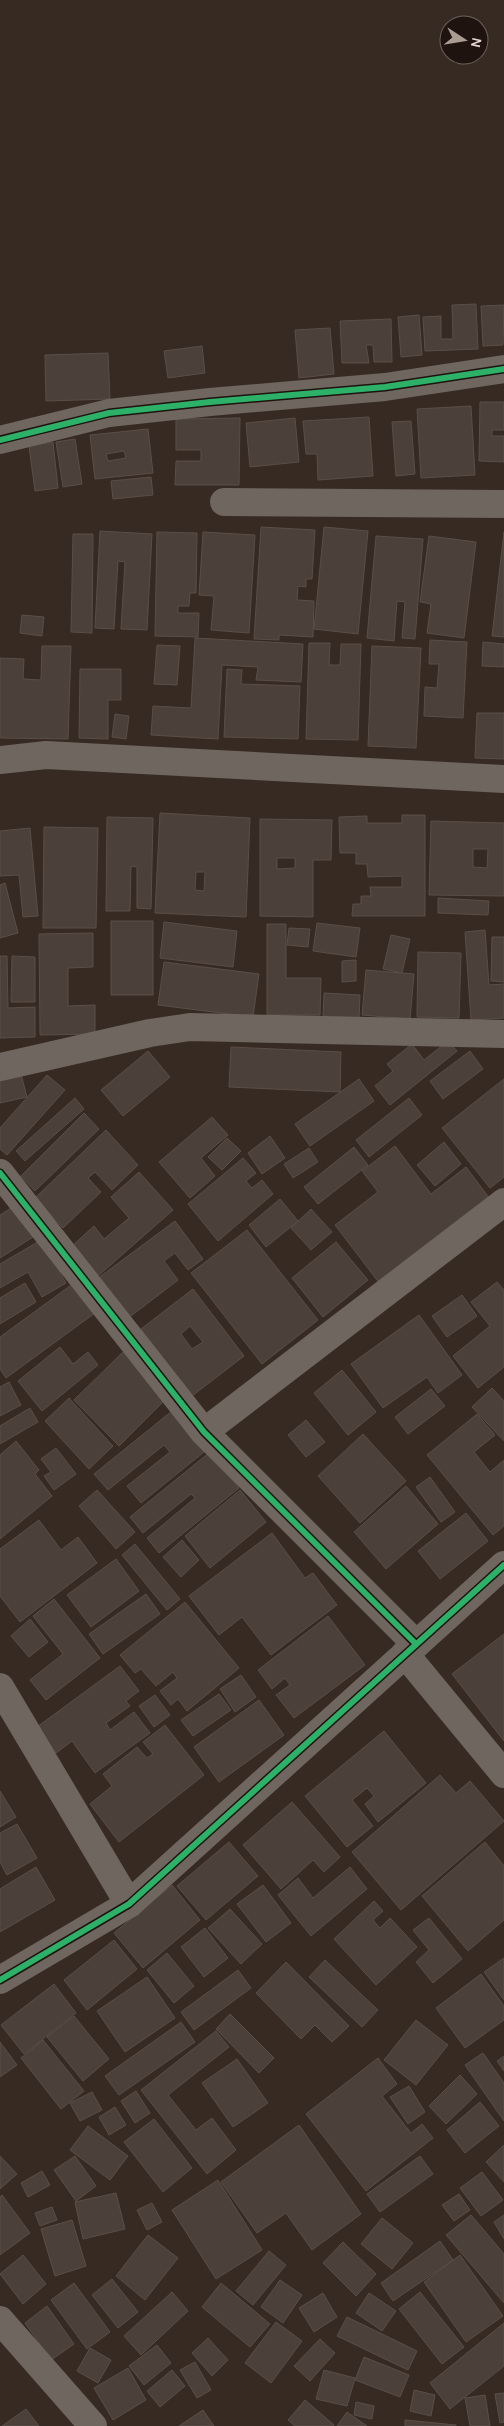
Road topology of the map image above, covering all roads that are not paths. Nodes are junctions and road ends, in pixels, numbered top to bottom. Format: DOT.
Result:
graph roads {
  1 [pos="504,369"];
  2 [pos="0,440"];
  3 [pos="224,502"];
  4 [pos="504,504"];
  5 [pos="0,760"];
  6 [pos="504,779"];
  7 [pos="504,1034"];
  8 [pos="0,1067"];
  9 [pos="0,1173"];
  10 [pos="504,1202"];
  11 [pos="204,1432"];
  12 [pos="504,1565"];
  13 [pos="411,1649"];
  14 [pos="0,1687"];
  15 [pos="504,1774"];
  16 [pos="128,1904"];
  17 [pos="0,1980"];
  18 [pos="0,2320"];
  19 [pos="93,2426"];
  1 -- 2 [label="street"];
  3 -- 4 [label="street"];
  5 -- 6 [label="street"];
  7 -- 8 [label="street"];
  9 -- 11 [label="street"];
  10 -- 11 [label="street"];
  11 -- 13 [label="street"];
  12 -- 13 [label="street"];
  13 -- 15 [label="street"];
  13 -- 16 [label="street"];
  14 -- 16 [label="street"];
  16 -- 17 [label="street"];
  18 -- 19 [label="street"];
}
